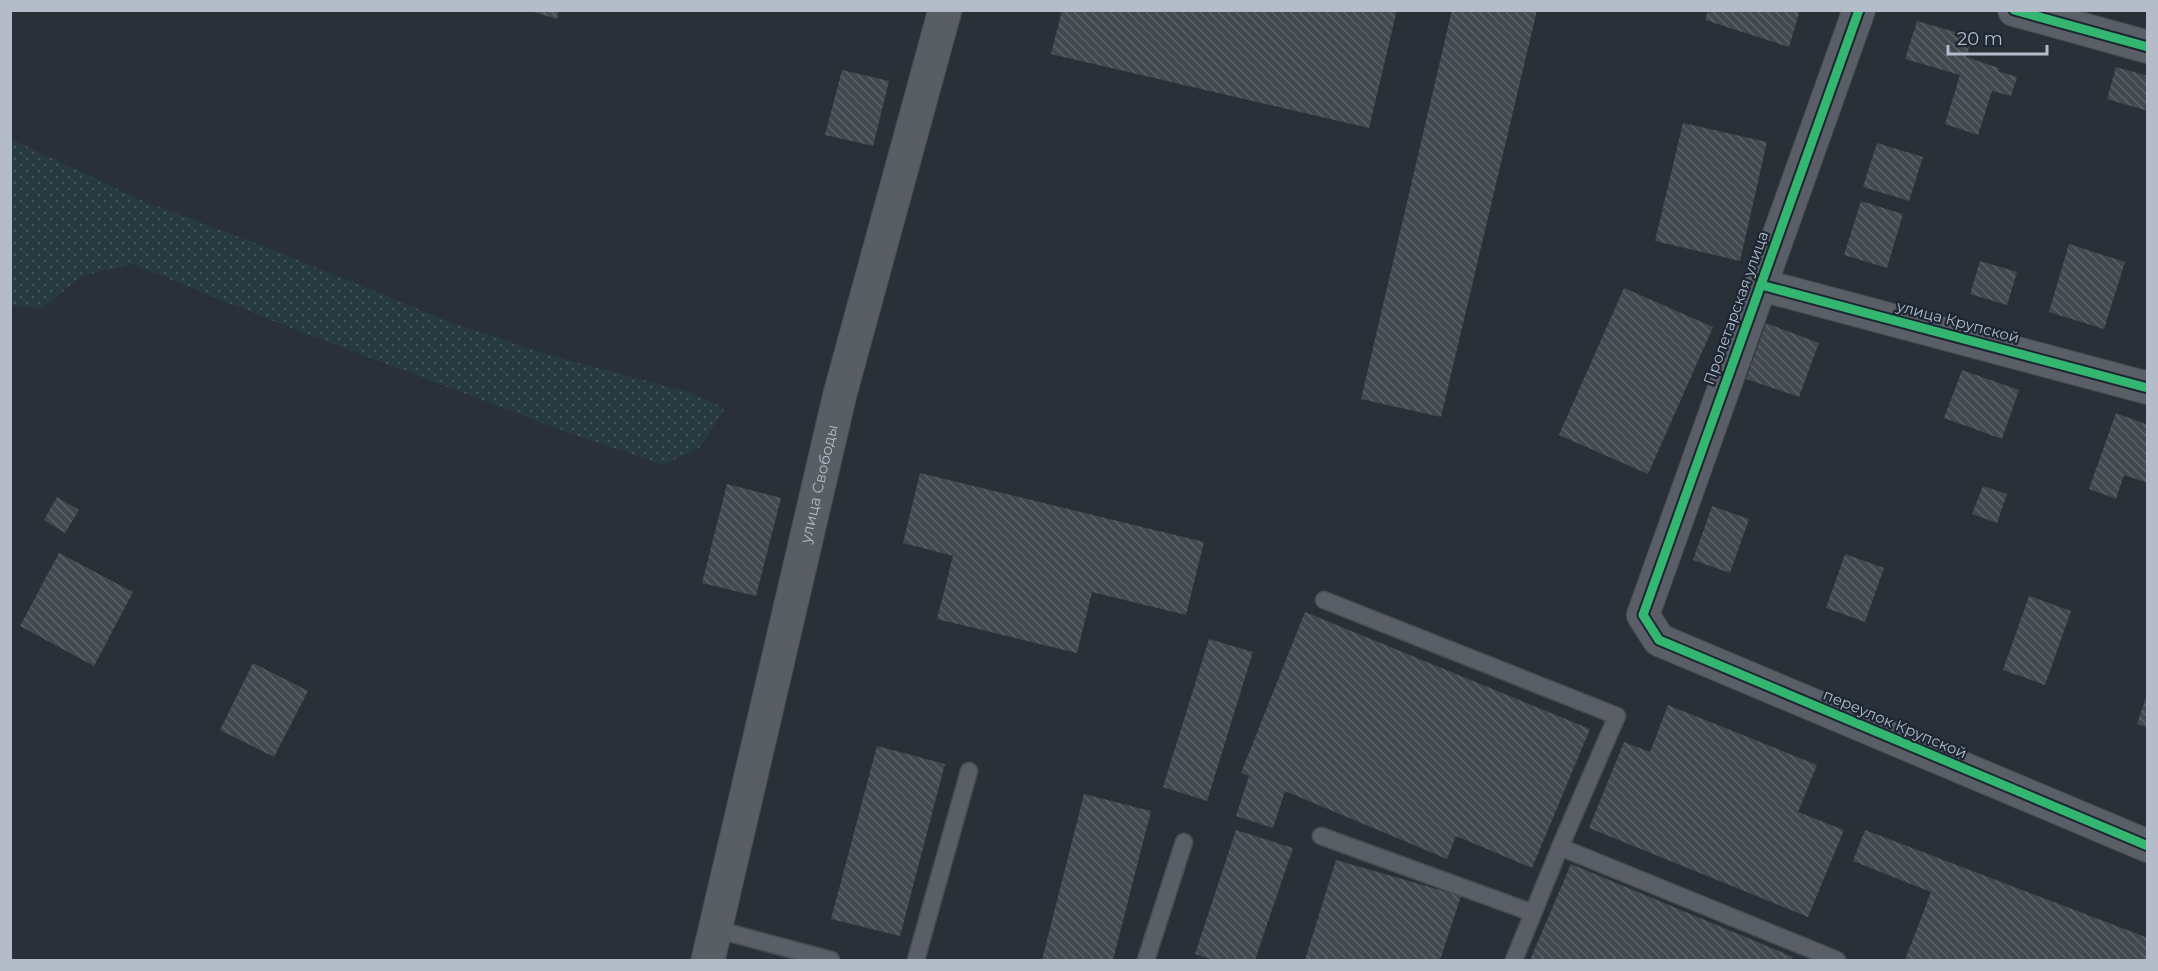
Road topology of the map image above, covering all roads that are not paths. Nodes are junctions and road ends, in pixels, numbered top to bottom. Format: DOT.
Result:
graph roads {
  1 [pos="945,10"];
  2 [pos="1859,10"];
  3 [pos="2014,10"];
  4 [pos="2148,48"];
  5 [pos="1761,285"];
  6 [pos="2148,387"];
  7 [pos="1324,600"];
  8 [pos="1643,615"];
  9 [pos="969,771"];
  10 [pos="1321,836"];
  11 [pos="1184,842"];
  12 [pos="2148,846"];
  13 [pos="1560,847"];
  14 [pos="1533,913"];
  15 [pos="715,929"];
  16 [pos="708,960"];
  17 [pos="831,960"];
  18 [pos="916,960"];
  19 [pos="1146,960"];
  20 [pos="1514,960"];
  21 [pos="1837,960"];
  1 -- 15 [label="main road, улица Свободы"];
  2 -- 5 [label="street, Пролетарская улица"];
  3 -- 4 [label="street"];
  5 -- 6 [label="street, улица Крупской"];
  5 -- 8 [label="street, Пролетарская улица"];
  7 -- 13 [label="lane"];
  8 -- 12 [label="street, переулок Крупской"];
  9 -- 18 [label="lane"];
  10 -- 14 [label="lane"];
  11 -- 19 [label="lane"];
  13 -- 14 [label="lane"];
  13 -- 21 [label="lane"];
  14 -- 20 [label="lane"];
  15 -- 16 [label="main road, улица Свободы"];
  15 -- 17 [label="lane"];
}
